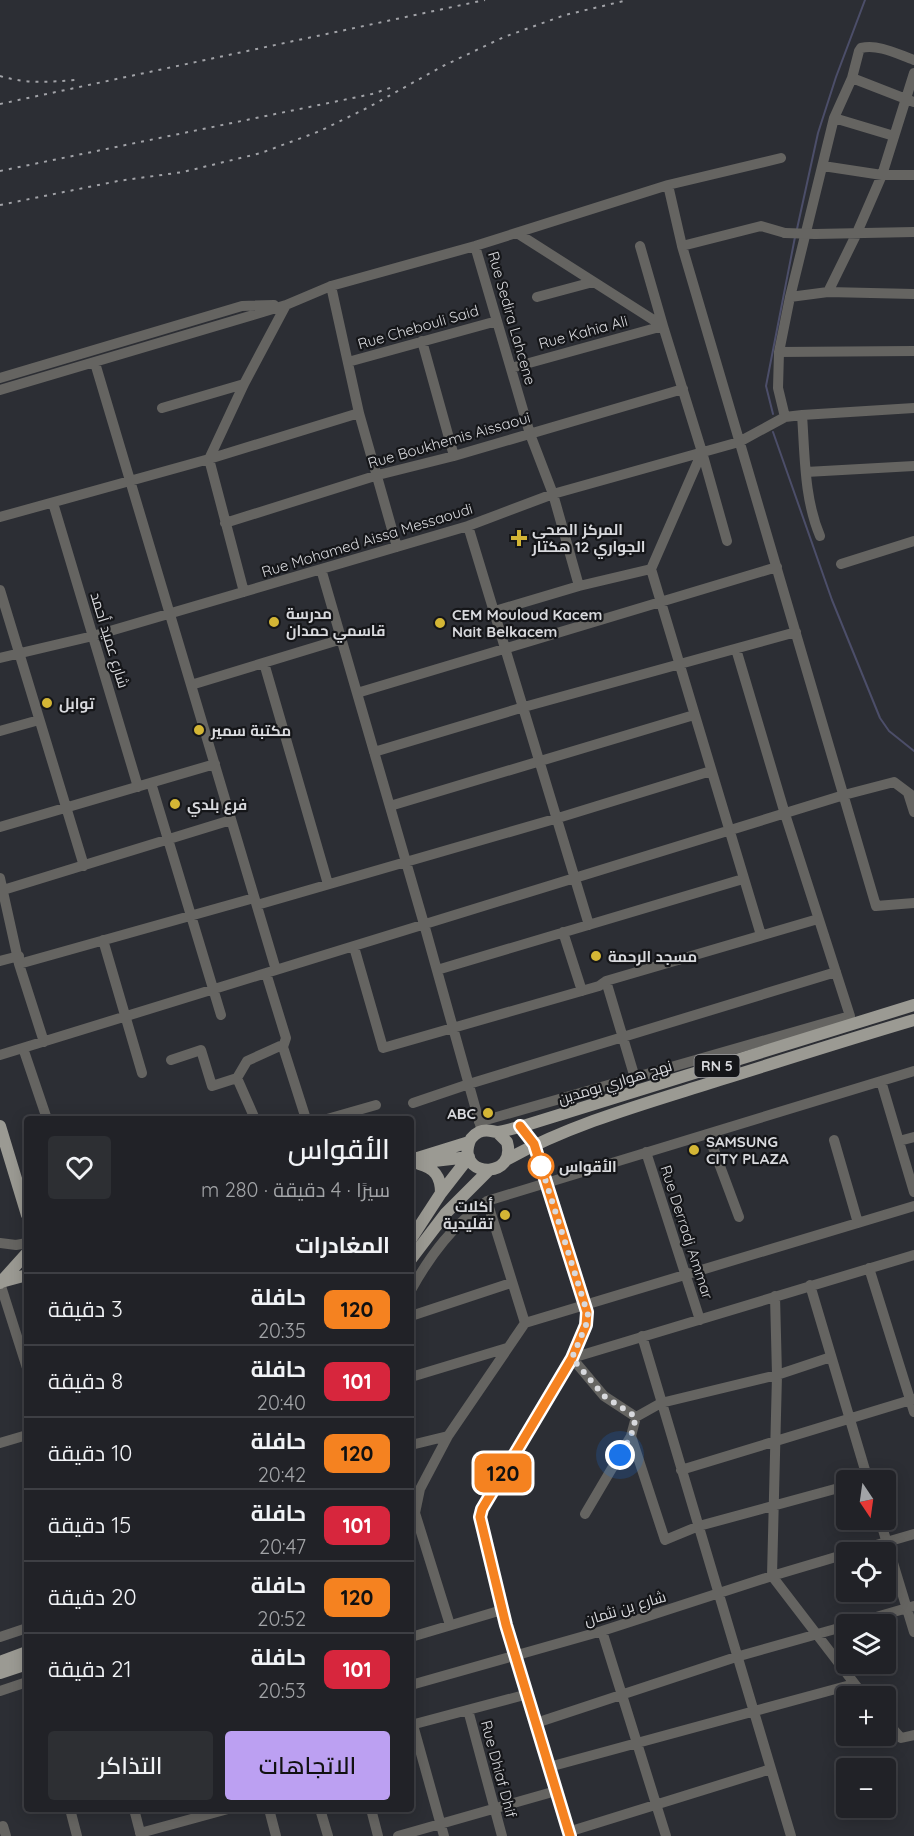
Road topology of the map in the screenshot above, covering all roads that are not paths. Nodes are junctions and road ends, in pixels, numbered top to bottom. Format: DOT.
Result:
graph roads {
  1 [pos="914,60"];
  2 [pos="914,73"];
  3 [pos="852,78"];
  4 [pos="910,101"];
  5 [pos="834,118"];
  6 [pos="894,136"];
  7 [pos="781,158"];
  8 [pos="823,166"];
  9 [pos="882,175"];
  10 [pos="914,175"];
  11 [pos="668,185"];
  12 [pos="914,232"];
  13 [pos="517,233"];
  14 [pos="856,235"];
  15 [pos="475,246"];
  16 [pos="640,246"];
  17 [pos="682,246"];
  18 [pos="593,282"];
  19 [pos="331,286"];
  20 [pos="828,292"];
  21 [pos="914,294"];
  22 [pos="537,297"];
  23 [pos="790,297"];
  24 [pos="286,305"];
  25 [pos="497,321"];
  26 [pos="663,326"];
  27 [pos="422,341"];
  28 [pos="914,351"];
  29 [pos="779,352"];
  30 [pos="348,362"];
  31 [pos="95,363"];
  32 [pos="511,368"];
  33 [pos="0,378"];
  34 [pos="244,384"];
  35 [pos="683,389"];
  36 [pos="0,390"];
  37 [pos="162,408"];
  38 [pos="914,408"];
  39 [pos="359,413"];
  40 [pos="802,415"];
  41 [pos="785,417"];
  42 [pos="530,434"];
  43 [pos="739,442"];
  44 [pos="702,452"];
  45 [pos="454,456"];
  46 [pos="209,459"];
  47 [pos="914,466"];
  48 [pos="806,472"];
  49 [pos="378,475"];
  50 [pos="130,482"];
  51 [pos="553,494"];
  52 [pos="53,503"];
  53 [pos="0,517"];
  54 [pos="225,523"];
  55 [pos="468,526"];
  56 [pos="820,536"];
  57 [pos="727,541"];
  58 [pos="914,541"];
  59 [pos="397,547"];
  60 [pos="841,564"];
  61 [pos="777,567"];
  62 [pos="321,569"];
  63 [pos="651,569"];
  64 [pos="579,586"];
  65 [pos="0,590"];
  66 [pos="244,592"];
  67 [pos="661,601"];
  68 [pos="495,611"];
  69 [pos="170,614"];
  70 [pos="796,632"];
  71 [pos="93,636"];
  72 [pos="342,639"];
  73 [pos="506,648"];
  74 [pos="736,648"];
  75 [pos="20,653"];
  76 [pos="0,658"];
  77 [pos="264,663"];
  78 [pos="679,664"];
  79 [pos="191,685"];
  80 [pos="357,693"];
  81 [pos="524,707"];
  82 [pos="694,715"];
  83 [pos="39,720"];
  84 [pos="0,731"];
  85 [pos="374,752"];
  86 [pos="540,760"];
  87 [pos="214,764"];
  88 [pos="711,771"];
  89 [pos="151,783"];
  90 [pos="138,787"];
  91 [pos="844,795"];
  92 [pos="911,795"];
  93 [pos="390,806"];
  94 [pos="67,807"];
  95 [pos="914,812"];
  96 [pos="785,814"];
  97 [pos="558,818"];
  98 [pos="231,820"];
  99 [pos="0,827"];
  100 [pos="728,831"];
  101 [pos="168,840"];
  102 [pos="406,861"];
  103 [pos="84,866"];
  104 [pos="0,878"];
  105 [pos="576,878"];
  106 [pos="743,879"];
  107 [pos="328,884"];
  108 [pos="2,891"];
  109 [pos="255,902"];
  110 [pos="914,903"];
  111 [pos="191,916"];
  112 [pos="818,919"];
  113 [pos="424,924"];
  114 [pos="589,924"];
  115 [pos="563,932"];
  116 [pos="761,935"];
  117 [pos="103,940"];
  118 [pos="354,947"];
  119 [pos="19,960"];
  120 [pos="0,962"];
  121 [pos="437,969"];
  122 [pos="271,972"];
  123 [pos="837,972"];
  124 [pos="606,981"];
  125 [pos="213,989"];
  126 [pos="582,991"];
  127 [pos="914,1005"];
  128 [pos="221,1015"];
  129 [pos="850,1016"];
  130 [pos="124,1017"];
  131 [pos="871,1018"];
  132 [pos="914,1020"];
  133 [pos="453,1027"];
  134 [pos="877,1032"];
  135 [pos="623,1036"];
  136 [pos="44,1041"];
  137 [pos="283,1047"];
  138 [pos="23,1048"];
  139 [pos="0,1055"];
  140 [pos="171,1060"];
  141 [pos="914,1071"];
  142 [pos="142,1073"];
  143 [pos="237,1078"];
  144 [pos="635,1078"];
  145 [pos="881,1081"];
  146 [pos="469,1083"];
  147 [pos="413,1103"];
  148 [pos="376,1105"];
  149 [pos="46,1116"];
  150 [pos="254,1116"];
  151 [pos="305,1116"];
  152 [pos="338,1116"];
  153 [pos="0,1126"];
  154 [pos="481,1126"];
  155 [pos="520,1126"];
  156 [pos="496,1132"];
  157 [pos="708,1134"];
  158 [pos="914,1137"];
  159 [pos="834,1140"];
  160 [pos="899,1141"];
  161 [pos="470,1142"];
  162 [pos="534,1144"];
  163 [pos="646,1152"];
  164 [pos="469,1157"];
  165 [pos="506,1160"];
  166 [pos="414,1161"];
  167 [pos="414,1162"];
  168 [pos="414,1162"];
  169 [pos="489,1170"];
  170 [pos="546,1182"];
  171 [pos="914,1192"];
  172 [pos="441,1193"];
  173 [pos="487,1201"];
  174 [pos="24,1203"];
  175 [pos="914,1206"];
  176 [pos="739,1217"];
  177 [pos="858,1223"];
  178 [pos="414,1234"];
  179 [pos="0,1243"];
  180 [pos="24,1244"];
  181 [pos="914,1254"];
  182 [pos="414,1255"];
  183 [pos="24,1256"];
  184 [pos="869,1268"];
  185 [pos="685,1274"];
  186 [pos="24,1276"];
  187 [pos="0,1283"];
  188 [pos="511,1283"];
  189 [pos="414,1285"];
  190 [pos="810,1285"];
  191 [pos="775,1296"];
  192 [pos="584,1305"];
  193 [pos="414,1315"];
  194 [pos="700,1320"];
  195 [pos="525,1323"];
  196 [pos="642,1336"];
  197 [pos="507,1348"];
  198 [pos="831,1357"];
  199 [pos="572,1358"];
  200 [pos="24,1359"];
  201 [pos="777,1375"];
  202 [pos="414,1376"];
  203 [pos="912,1400"];
  204 [pos="661,1403"];
  205 [pos="914,1412"];
  206 [pos="636,1417"];
  207 [pos="850,1418"];
  208 [pos="24,1436"];
  209 [pos="448,1436"];
  210 [pos="631,1436"];
  211 [pos="776,1442"];
  212 [pos="0,1443"];
  213 [pos="414,1444"];
  214 [pos="681,1470"];
  215 [pos="864,1470"];
  216 [pos="836,1489"];
  217 [pos="775,1506"];
  218 [pos="414,1510"];
  219 [pos="585,1514"];
  220 [pos="414,1517"];
  221 [pos="699,1526"];
  222 [pos="883,1530"];
  223 [pos="914,1534"];
  224 [pos="887,1542"];
  225 [pos="836,1557"];
  226 [pos="896,1567"];
  227 [pos="772,1576"];
  228 [pos="718,1595"];
  229 [pos="910,1607"];
  230 [pos="502,1610"];
  231 [pos="886,1614"];
  232 [pos="450,1625"];
  233 [pos="24,1629"];
  234 [pos="836,1629"];
  235 [pos="602,1631"];
  236 [pos="914,1632"];
  237 [pos="817,1635"];
  238 [pos="414,1636"];
  239 [pos="0,1637"];
  240 [pos="24,1653"];
  241 [pos="515,1656"];
  242 [pos="736,1657"];
  243 [pos="0,1662"];
  244 [pos="24,1665"];
  245 [pos="0,1672"];
  246 [pos="24,1683"];
  247 [pos="414,1684"];
  248 [pos="854,1684"];
  249 [pos="0,1691"];
  250 [pos="528,1694"];
  251 [pos="622,1694"];
  252 [pos="468,1710"];
  253 [pos="753,1710"];
  254 [pos="536,1723"];
  255 [pos="414,1724"];
  256 [pos="414,1732"];
  257 [pos="896,1732"];
  258 [pos="914,1735"];
  259 [pos="637,1742"];
  260 [pos="549,1767"];
  261 [pos="771,1768"];
  262 [pos="556,1791"];
  263 [pos="656,1804"];
  264 [pos="494,1808"];
  265 [pos="70,1812"];
  266 [pos="135,1812"];
  267 [pos="218,1812"];
  268 [pos="269,1812"];
  269 [pos="321,1812"];
  270 [pos="372,1812"];
  271 [pos="440,1824"];
  272 [pos="0,1827"];
  273 [pos="569,1834"];
  274 [pos="140,1835"];
  275 [pos="6,1836"];
  276 [pos="77,1836"];
  277 [pos="276,1836"];
  278 [pos="328,1836"];
  279 [pos="378,1836"];
  280 [pos="398,1836"];
  281 [pos="444,1836"];
  282 [pos="502,1836"];
  283 [pos="666,1836"];
  284 [pos="791,1836"];
  1 -- 3 [label="street"];
  2 -- 4 [label="street"];
  3 -- 4 [label="street"];
  3 -- 5 [label="street"];
  4 -- 6 [label="street"];
  5 -- 6 [label="street"];
  5 -- 8 [label="street"];
  6 -- 9 [label="street"];
  7 -- 11 [label="street"];
  8 -- 9 [label="street"];
  8 -- 23 [label="street"];
  9 -- 10 [label="street"];
  9 -- 14 [label="street"];
  11 -- 13 [label="street"];
  11 -- 17 [label="street"];
  12 -- 14 [label="street"];
  13 -- 15 [label="street"];
  13 -- 18 [label="street"];
  14 -- 17 [label="street, bridge"];
  14 -- 20 [label="street"];
  15 -- 19 [label="street"];
  15 -- 25 [label="street, Rue Sedira Lahcene"];
  16 -- 26 [label="street"];
  17 -- 43 [label="street"];
  18 -- 22 [label="street"];
  18 -- 26 [label="street"];
  19 -- 24 [label="street"];
  19 -- 30 [label="street"];
  20 -- 21 [label="street"];
  20 -- 23 [label="street"];
  23 -- 29 [label="street"];
  24 -- 31 [label="street"];
  24 -- 33 [label="street"];
  24 -- 34 [label="street"];
  25 -- 27 [label="street, Rue Chebouli Said"];
  25 -- 32 [label="street, Rue Sedira Lahcene"];
  26 -- 32 [label="street, Rue Kahia Ali"];
  26 -- 35 [label="street"];
  27 -- 30 [label="street, Rue Chebouli Said"];
  27 -- 45 [label="street"];
  28 -- 29 [label="street"];
  29 -- 41 [label="street"];
  30 -- 39 [label="street"];
  31 -- 36 [label="street"];
  31 -- 50 [label="street"];
  32 -- 42 [label="street, Rue Sedira Lahcene"];
  34 -- 37 [label="street"];
  34 -- 46 [label="street"];
  35 -- 42 [label="street, Rue Boukhemis Aissaoui"];
  35 -- 44 [label="street"];
  38 -- 40 [label="street"];
  39 -- 46 [label="street"];
  39 -- 49 [label="street"];
  40 -- 41 [label="street"];
  40 -- 48 [label="street"];
  41 -- 43 [label="street, Rue Mohamed Aissa Messaoudi"];
  42 -- 45 [label="street, Rue Boukhemis Aissaoui"];
  42 -- 51 [label="street, Rue Sedira Lahcene"];
  43 -- 44 [label="street, Rue Mohamed Aissa Messaoudi"];
  43 -- 61 [label="street"];
  44 -- 51 [label="street, Rue Mohamed Aissa Messaoudi"];
  44 -- 57 [label="street"];
  44 -- 63 [label="street"];
  45 -- 49 [label="street, Rue Boukhemis Aissaoui"];
  46 -- 50 [label="street"];
  46 -- 54 [label="street"];
  47 -- 48 [label="street"];
  48 -- 56 [label="street"];
  49 -- 54 [label="street, Rue Boukhemis Aissaoui"];
  49 -- 59 [label="street"];
  50 -- 52 [label="street"];
  50 -- 69 [label="street"];
  51 -- 55 [label="street, Rue Mohamed Aissa Messaoudi"];
  51 -- 64 [label="street, Rue Sedira Lahcene"];
  52 -- 53 [label="street"];
  52 -- 71 [label="street, شارع عميد أحمد"];
  54 -- 66 [label="street"];
  55 -- 59 [label="street, Rue Mohamed Aissa Messaoudi"];
  55 -- 68 [label="street"];
  58 -- 60 [label="street"];
  59 -- 62 [label="street, Rue Mohamed Aissa Messaoudi"];
  61 -- 67 [label="street"];
  61 -- 70 [label="street"];
  62 -- 66 [label="street, Rue Mohamed Aissa Messaoudi"];
  62 -- 72 [label="street"];
  63 -- 64 [label="street"];
  63 -- 67 [label="street"];
  64 -- 68 [label="street"];
  65 -- 75 [label="street"];
  66 -- 69 [label="street, Rue Mohamed Aissa Messaoudi"];
  67 -- 73 [label="street"];
  67 -- 78 [label="street"];
  68 -- 73 [label="street"];
  69 -- 71 [label="street, Rue Mohamed Aissa Messaoudi"];
  69 -- 79 [label="street"];
  70 -- 74 [label="street"];
  70 -- 91 [label="street"];
  71 -- 75 [label="street, Rue Mohamed Aissa Messaoudi"];
  71 -- 90 [label="street, شارع عميد أحمد"];
  72 -- 77 [label="street"];
  72 -- 80 [label="street"];
  73 -- 80 [label="street"];
  73 -- 81 [label="street"];
  74 -- 78 [label="street"];
  74 -- 96 [label="street"];
  75 -- 76 [label="street, Rue Mohamed Aissa Messaoudi"];
  75 -- 83 [label="street"];
  77 -- 79 [label="street"];
  77 -- 107 [label="street"];
  78 -- 81 [label="street"];
  78 -- 82 [label="street"];
  79 -- 87 [label="street"];
  80 -- 85 [label="street"];
  81 -- 85 [label="street"];
  81 -- 86 [label="street"];
  82 -- 86 [label="street"];
  82 -- 88 [label="street"];
  83 -- 84 [label="street"];
  83 -- 94 [label="street"];
  85 -- 93 [label="street"];
  86 -- 93 [label="street"];
  86 -- 97 [label="street"];
  87 -- 89 [label="street"];
  87 -- 98 [label="street"];
  88 -- 97 [label="street"];
  88 -- 100 [label="street"];
  89 -- 90 [label="street"];
  89 -- 101 [label="street"];
  90 -- 94 [label="street"];
  91 -- 92 [label="street"];
  91 -- 96 [label="street"];
  91 -- 110 [label="street"];
  92 -- 95 [label="street"];
  93 -- 102 [label="street"];
  94 -- 99 [label="street"];
  94 -- 103 [label="street"];
  96 -- 100 [label="street"];
  96 -- 112 [label="street"];
  97 -- 102 [label="street"];
  97 -- 105 [label="street"];
  98 -- 101 [label="street"];
  98 -- 109 [label="street"];
  100 -- 105 [label="street"];
  100 -- 106 [label="street"];
  101 -- 103 [label="street"];
  101 -- 111 [label="street"];
  102 -- 107 [label="street"];
  102 -- 113 [label="street"];
  103 -- 108 [label="street"];
  104 -- 108 [label="street"];
  105 -- 113 [label="street"];
  105 -- 114 [label="street"];
  106 -- 114 [label="street"];
  106 -- 116 [label="street"];
  107 -- 109 [label="street"];
  108 -- 119 [label="street"];
  109 -- 111 [label="street"];
  109 -- 122 [label="street"];
  111 -- 117 [label="street"];
  111 -- 125 [label="street"];
  112 -- 116 [label="street"];
  112 -- 123 [label="street"];
  113 -- 118 [label="street"];
  113 -- 121 [label="street"];
  114 -- 115 [label="street"];
  115 -- 121 [label="street"];
  115 -- 126 [label="street"];
  116 -- 124 [label="street"];
  117 -- 119 [label="street"];
  117 -- 130 [label="street"];
  118 -- 122 [label="street"];
  118 -- 133 [label="street"];
  119 -- 120 [label="street"];
  119 -- 136 [label="street"];
  121 -- 133 [label="street"];
  122 -- 125 [label="street"];
  122 -- 137 [label="street"];
  123 -- 129 [label="street"];
  123 -- 135 [label="street"];
  124 -- 126 [label="street"];
  124 -- 135 [label="street"];
  125 -- 128 [label="street"];
  125 -- 130 [label="street"];
  126 -- 133 [label="street"];
  127 -- 131 [label="main road, نهج هواري بومدين / RN 5"];
  129 -- 131 [label="street"];
  129 -- 144 [label="street"];
  130 -- 136 [label="street"];
  130 -- 142 [label="street"];
  131 -- 134 [label="street"];
  131 -- 155 [label="main road, نهج هواري بومدين / RN 5"];
  132 -- 134 [label="main road, نهج هواري بومدين / RN 5"];
  133 -- 146 [label="street"];
  134 -- 162 [label="main road, نهج هواري بومدين / RN 5"];
  135 -- 144 [label="street"];
  135 -- 146 [label="street"];
  136 -- 138 [label="street"];
  137 -- 143 [label="street"];
  137 -- 151 [label="street"];
  138 -- 139 [label="street"];
  138 -- 149 [label="street"];
  140 -- 143 [label="street"];
  141 -- 145 [label="street"];
  143 -- 150 [label="street"];
  144 -- 154 [label="street"];
  145 -- 157 [label="street"];
  145 -- 160 [label="street"];
  146 -- 147 [label="street"];
  146 -- 154 [label="street"];
  148 -- 152 [label="street"];
  153 -- 174 [label="main road"];
  154 -- 156 [label="main road"];
  154 -- 161 [label="main road"];
  155 -- 156 [label="main road, نهج هواري بومدين / RN 5"];
  155 -- 162 [label="street"];
  156 -- 165 [label="main road"];
  157 -- 163 [label="street"];
  157 -- 176 [label="street"];
  158 -- 160 [label="street"];
  159 -- 177 [label="street"];
  160 -- 171 [label="street"];
  161 -- 164 [label="main road"];
  161 -- 166 [label="main road"];
  162 -- 165 [label="main road, نهج هواري بومدين / RN 5"];
  162 -- 170 [label="street"];
  163 -- 170 [label="street"];
  163 -- 185 [label="street, Rue Derradj Ammar"];
  164 -- 167 [label="main road"];
  164 -- 169 [label="main road"];
  164 -- 172 [label="main road"];
  165 -- 169 [label="main road"];
  168 -- 172 [label="main road"];
  169 -- 182 [label="main road"];
  170 -- 173 [label="street"];
  170 -- 192 [label="street"];
  172 -- 178 [label="main road"];
  173 -- 188 [label="street"];
  173 -- 189 [label="street"];
  175 -- 177 [label="street"];
  177 -- 185 [label="street"];
  179 -- 180 [label="street"];
  181 -- 184 [label="street"];
  183 -- 187 [label="main road"];
  184 -- 190 [label="street"];
  184 -- 203 [label="street"];
  185 -- 192 [label="street"];
  185 -- 194 [label="street, Rue Derradj Ammar"];
  186 -- 187 [label="main road"];
  187 -- 200 [label="street"];
  188 -- 193 [label="street"];
  188 -- 195 [label="street"];
  190 -- 191 [label="street"];
  190 -- 198 [label="street"];
  191 -- 194 [label="street"];
  191 -- 201 [label="street"];
  192 -- 195 [label="street"];
  192 -- 199 [label="street"];
  194 -- 196 [label="street"];
  195 -- 197 [label="street"];
  196 -- 199 [label="street"];
  196 -- 204 [label="street"];
  197 -- 202 [label="street"];
  197 -- 209 [label="street"];
  198 -- 201 [label="street"];
  198 -- 207 [label="street"];
  199 -- 206 [label="street"];
  199 -- 230 [label="street"];
  201 -- 204 [label="street"];
  201 -- 211 [label="street"];
  203 -- 205 [label="street"];
  203 -- 207 [label="street"];
  204 -- 206 [label="street"];
  204 -- 214 [label="street"];
  206 -- 210 [label="street"];
  207 -- 211 [label="street"];
  207 -- 215 [label="street"];
  208 -- 212 [label="street"];
  209 -- 213 [label="street"];
  209 -- 218 [label="street"];
  210 -- 219 [label="street"];
  210 -- 221 [label="street"];
  211 -- 214 [label="street"];
  211 -- 217 [label="street"];
  214 -- 221 [label="street"];
  216 -- 217 [label="street"];
  217 -- 221 [label="street"];
  217 -- 227 [label="street"];
  220 -- 232 [label="street"];
  221 -- 228 [label="street"];
  222 -- 224 [label="street"];
  223 -- 224 [label="street"];
  225 -- 227 [label="street, شارع بن نثمان"];
  226 -- 229 [label="street"];
  227 -- 228 [label="street, شارع بن نثمان"];
  227 -- 237 [label="street"];
  228 -- 235 [label="street, شارع بن نثمان"];
  228 -- 242 [label="street"];
  229 -- 231 [label="street"];
  229 -- 236 [label="street"];
  230 -- 232 [label="street"];
  230 -- 241 [label="street"];
  232 -- 238 [label="street"];
  233 -- 239 [label="street"];
  234 -- 237 [label="street"];
  235 -- 241 [label="street, شارع بن نثمان"];
  235 -- 251 [label="street"];
  237 -- 242 [label="street"];
  237 -- 248 [label="street"];
  240 -- 243 [label="main road"];
  241 -- 247 [label="street, شارع بن نثمان"];
  241 -- 250 [label="street"];
  242 -- 251 [label="street"];
  242 -- 253 [label="street"];
  244 -- 245 [label="main road"];
  246 -- 249 [label="street"];
  248 -- 253 [label="street"];
  250 -- 252 [label="street"];
  250 -- 254 [label="street"];
  251 -- 254 [label="street"];
  251 -- 259 [label="street"];
  252 -- 255 [label="street"];
  252 -- 264 [label="street, Rue Dhiaf Dhif"];
  253 -- 259 [label="street"];
  253 -- 261 [label="street"];
  254 -- 260 [label="street"];
  256 -- 271 [label="street"];
  257 -- 258 [label="street"];
  259 -- 260 [label="street"];
  259 -- 263 [label="street"];
  260 -- 262 [label="street"];
  261 -- 263 [label="street"];
  261 -- 284 [label="street"];
  262 -- 264 [label="street"];
  262 -- 273 [label="street"];
  263 -- 273 [label="street"];
  263 -- 283 [label="street"];
  264 -- 271 [label="street"];
  264 -- 282 [label="street, Rue Dhiaf Dhif"];
  265 -- 276 [label="street"];
  266 -- 274 [label="street"];
  267 -- 274 [label="street"];
  268 -- 277 [label="street"];
  269 -- 278 [label="street"];
  270 -- 279 [label="street"];
  271 -- 280 [label="street"];
  271 -- 281 [label="street"];
  272 -- 275 [label="street"];
}
